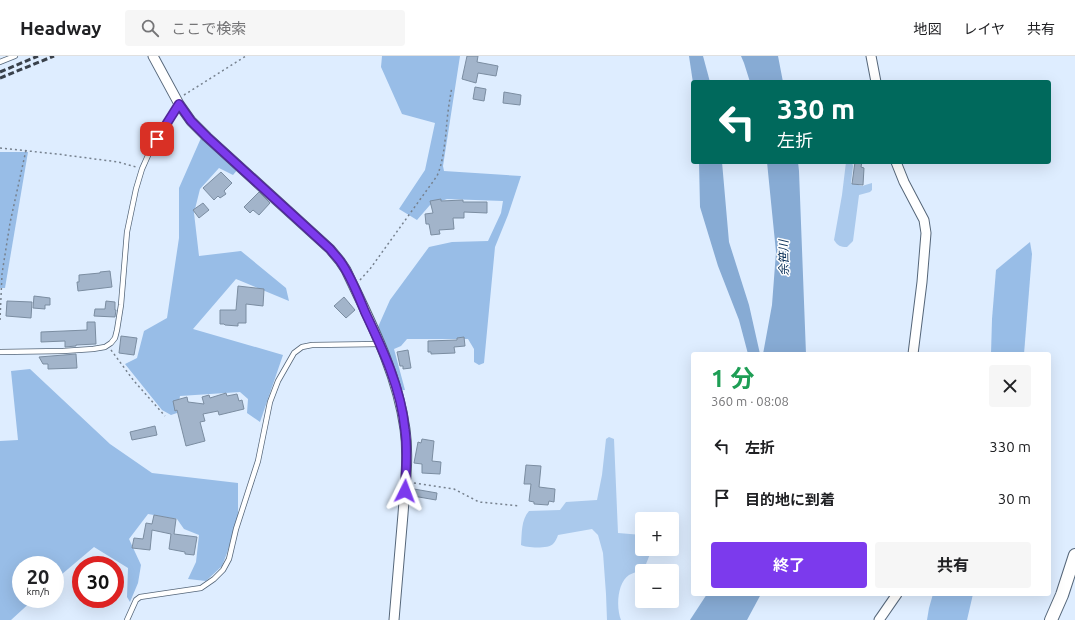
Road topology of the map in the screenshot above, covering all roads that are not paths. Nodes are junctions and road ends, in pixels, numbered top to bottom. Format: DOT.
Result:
graph roads {
  1 [pos="15,56"];
  2 [pos="153,56"];
  3 [pos="871,56"];
  4 [pos="0,62"];
  5 [pos="876,80"];
  6 [pos="178,102"];
  7 [pos="897,164"];
  8 [pos="380,344"];
  9 [pos="0,352"];
  10 [pos="913,352"];
  11 [pos="1075,555"];
  12 [pos="897,596"];
  13 [pos="126,620"];
  14 [pos="394,620"];
  15 [pos="879,620"];
  16 [pos="1051,620"];
  1 -- 4 [label="lane"];
  2 -- 6 [label="street"];
  3 -- 5 [label="street"];
  6 -- 8 [label="street"];
  6 -- 9 [label="lane"];
  7 -- 10 [label="street"];
  8 -- 13 [label="lane"];
  8 -- 14 [label="street"];
  11 -- 16 [label="street"];
  12 -- 15 [label="street"];
}
